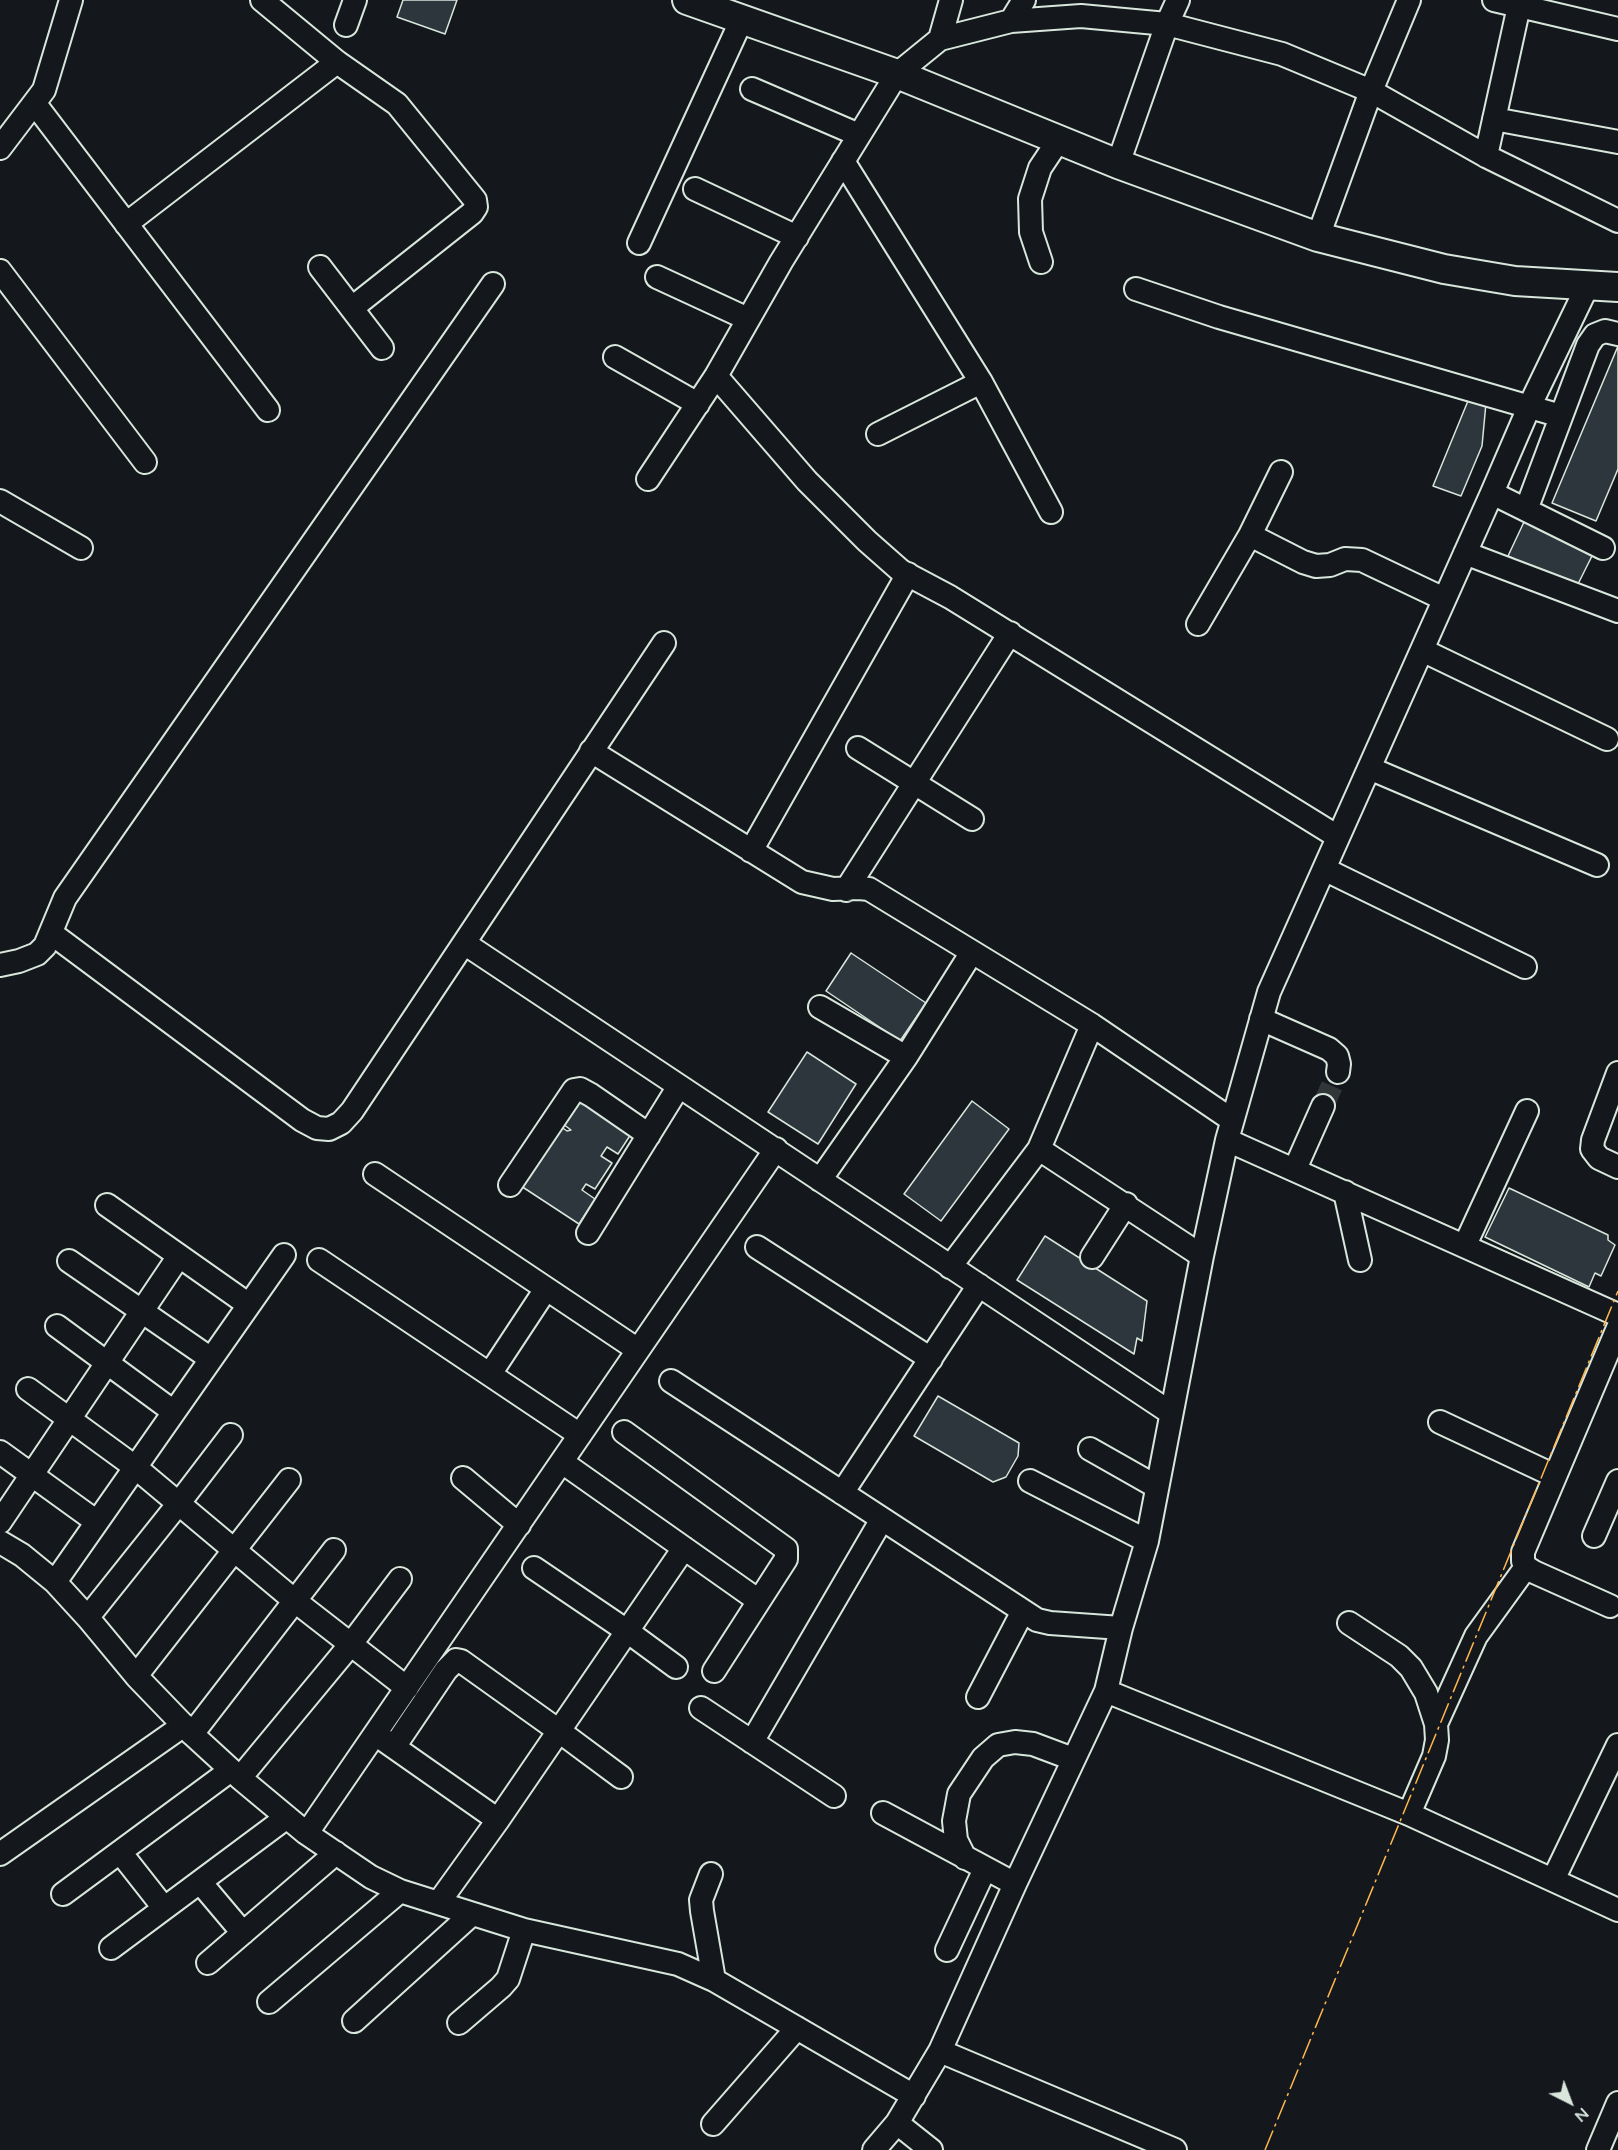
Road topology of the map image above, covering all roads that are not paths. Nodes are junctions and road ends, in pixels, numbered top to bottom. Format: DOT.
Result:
graph roads {
  1 [pos="71,0"];
  2 [pos="262,0"];
  3 [pos="355,0"];
  4 [pos="687,0"];
  5 [pos="951,0"];
  6 [pos="1024,0"];
  7 [pos="1178,0"];
  8 [pos="1408,0"];
  9 [pos="1494,0"];
  10 [pos="1519,6"];
  11 [pos="742,19"];
  12 [pos="1011,21"];
  13 [pos="1167,24"];
  14 [pos="346,25"];
  15 [pos="1618,29"];
  16 [pos="940,39"];
  17 [pos="337,62"];
  18 [pos="897,74"];
  19 [pos="752,88"];
  20 [pos="1371,91"];
  21 [pos="35,104"];
  22 [pos="1494,119"];
  23 [pos="860,135"];
  24 [pos="1059,141"];
  25 [pos="1618,142"];
  26 [pos="0,148"];
  27 [pos="1486,156"];
  28 [pos="843,161"];
  29 [pos="1118,164"];
  30 [pos="695,189"];
  31 [pos="1618,221"];
  32 [pos="126,224"];
  33 [pos="797,237"];
  34 [pos="1318,237"];
  35 [pos="639,243"];
  36 [pos="1041,262"];
  37 [pos="320,267"];
  38 [pos="0,271"];
  39 [pos="657,277"];
  40 [pos="493,284"];
  41 [pos="1587,286"];
  42 [pos="1618,287"];
  43 [pos="1136,289"];
  44 [pos="352,308"];
  45 [pos="748,320"];
  46 [pos="1618,334"];
  47 [pos="382,348"];
  48 [pos="615,357"];
  49 [pos="716,376"];
  50 [pos="981,382"];
  51 [pos="698,404"];
  52 [pos="1530,405"];
  53 [pos="268,410"];
  54 [pos="1561,416"];
  55 [pos="878,434"];
  56 [pos="145,462"];
  57 [pos="1281,472"];
  58 [pos="648,479"];
  59 [pos="1492,493"];
  60 [pos="0,501"];
  61 [pos="1526,510"];
  62 [pos="1051,512"];
  63 [pos="1250,535"];
  64 [pos="81,548"];
  65 [pos="1603,548"];
  66 [pos="1465,553"];
  67 [pos="908,574"];
  68 [pos="1444,599"];
  69 [pos="1618,611"];
  70 [pos="1198,624"];
  71 [pos="1010,633"];
  72 [pos="664,643"];
  73 [pos="1422,650"];
  74 [pos="1607,739"];
  75 [pos="858,748"];
  76 [pos="591,751"];
  77 [pos="1369,768"];
  78 [pos="914,783"];
  79 [pos="972,819"];
  80 [pos="1338,837"];
  81 [pos="751,851"];
  82 [pos="1597,866"];
  83 [pos="1324,869"];
  84 [pos="846,890"];
  85 [pos="51,933"];
  86 [pos="464,943"];
  87 [pos="972,952"];
  88 [pos="0,965"];
  89 [pos="1525,967"];
  90 [pos="820,1007"];
  91 [pos="1261,1019"];
  92 [pos="1092,1025"];
  93 [pos="906,1057"];
  94 [pos="1338,1072"];
  95 [pos="1618,1073"];
  96 [pos="679,1086"];
  97 [pos="1323,1106"];
  98 [pos="1527,1111"];
  99 [pos="1230,1130"];
  100 [pos="649,1135"];
  101 [pos="776,1149"];
  102 [pos="1040,1149"];
  103 [pos="1618,1167"];
  104 [pos="1295,1169"];
  105 [pos="375,1174"];
  106 [pos="820,1180"];
  107 [pos="510,1185"];
  108 [pos="1345,1192"];
  109 [pos="1126,1204"];
  110 [pos="107,1205"];
  111 [pos="588,1233"];
  112 [pos="1465,1245"];
  113 [pos="757,1247"];
  114 [pos="284,1255"];
  115 [pos="179,1256"];
  116 [pos="1202,1256"];
  117 [pos="1092,1257"];
  118 [pos="319,1260"];
  119 [pos="1360,1260"];
  120 [pos="69,1261"];
  121 [pos="950,1267"];
  122 [pos="979,1285"];
  123 [pos="546,1289"];
  124 [pos="249,1305"];
  125 [pos="142,1311"];
  126 [pos="1618,1315"];
  127 [pos="57,1326"];
  128 [pos="1618,1328"];
  129 [pos="638,1350"];
  130 [pos="211,1359"];
  131 [pos="931,1359"];
  132 [pos="107,1363"];
  133 [pos="490,1374"];
  134 [pos="671,1382"];
  135 [pos="28,1389"];
  136 [pos="174,1412"];
  137 [pos="1171,1413"];
  138 [pos="70,1419"];
  139 [pos="1440,1422"];
  140 [pos="624,1432"];
  141 [pos="231,1435"];
  142 [pos="580,1435"];
  143 [pos="1090,1449"];
  144 [pos="0,1452"];
  145 [pos="562,1462"];
  146 [pos="135,1467"];
  147 [pos="32,1475"];
  148 [pos="1555,1476"];
  149 [pos="463,1478"];
  150 [pos="289,1480"];
  151 [pos="1030,1481"];
  152 [pos="1157,1487"];
  153 [pos="1616,1490"];
  154 [pos="842,1493"];
  155 [pos="179,1503"];
  156 [pos="882,1519"];
  157 [pos="0,1522"];
  158 [pos="97,1522"];
  159 [pos="519,1525"];
  160 [pos="1594,1536"];
  161 [pos="1147,1541"];
  162 [pos="0,1542"];
  163 [pos="684,1548"];
  164 [pos="235,1551"];
  165 [pos="334,1551"];
  166 [pos="1526,1567"];
  167 [pos="534,1568"];
  168 [pos="400,1579"];
  169 [pos="55,1582"];
  170 [pos="295,1601"];
  171 [pos="759,1601"];
  172 [pos="1610,1606"];
  173 [pos="1023,1611"];
  174 [pos="88,1617"];
  175 [pos="1349,1623"];
  176 [pos="1121,1628"];
  177 [pos="627,1631"];
  178 [pos="351,1644"];
  179 [pos="676,1667"];
  180 [pos="714,1671"];
  181 [pos="136,1676"];
  182 [pos="407,1688"];
  183 [pos="1106,1691"];
  184 [pos="978,1697"];
  185 [pos="701,1708"];
  186 [pos="1436,1724"];
  187 [pos="188,1730"];
  188 [pos="559,1731"];
  189 [pos="375,1734"];
  190 [pos="752,1742"];
  191 [pos="394,1748"];
  192 [pos="1615,1757"];
  193 [pos="1073,1760"];
  194 [pos="236,1774"];
  195 [pos="621,1777"];
  196 [pos="834,1796"];
  197 [pos="883,1813"];
  198 [pos="1409,1814"];
  199 [pos="287,1817"];
  200 [pos="498,1820"];
  201 [pos="307,1833"];
  202 [pos="120,1852"];
  203 [pos="336,1853"];
  204 [pos="0,1854"];
  205 [pos="975,1864"];
  206 [pos="711,1874"];
  207 [pos="1553,1880"];
  208 [pos="200,1882"];
  209 [pos="1015,1884"];
  210 [pos="400,1891"];
  211 [pos="63,1894"];
  212 [pos="439,1902"];
  213 [pos="164,1908"];
  214 [pos="1618,1910"];
  215 [pos="472,1914"];
  216 [pos="524,1930"];
  217 [pos="243,1933"];
  218 [pos="111,1948"];
  219 [pos="947,1950"];
  220 [pos="208,1963"];
  221 [pos="714,1980"];
  222 [pos="269,2002"];
  223 [pos="354,2021"];
  224 [pos="459,2023"];
  225 [pos="797,2028"];
  226 [pos="940,2051"];
  227 [pos="914,2096"];
  228 [pos="1618,2103"];
  229 [pos="713,2124"];
  230 [pos="897,2124"];
  231 [pos="874,2150"];
  232 [pos="931,2150"];
  233 [pos="1175,2150"];
  234 [pos="1598,2150"];
  1 -- 21 [label="street"];
  2 -- 17 [label="street"];
  3 -- 14 [label="street"];
  4 -- 11 [label="main road"];
  5 -- 16 [label="street"];
  6 -- 12 [label="street"];
  7 -- 13 [label="street"];
  8 -- 20 [label="street"];
  9 -- 10 [label="street"];
  10 -- 15 [label="street"];
  10 -- 22 [label="street"];
  11 -- 18 [label="main road"];
  11 -- 35 [label="street"];
  12 -- 13 [label="street"];
  12 -- 16 [label="street"];
  13 -- 20 [label="street"];
  13 -- 29 [label="street"];
  16 -- 18 [label="street"];
  17 -- 32 [label="street"];
  17 -- 44 [label="street"];
  18 -- 23 [label="street"];
  18 -- 24 [label="main road"];
  19 -- 23 [label="street"];
  20 -- 27 [label="street"];
  20 -- 34 [label="street"];
  21 -- 26 [label="street"];
  21 -- 32 [label="street"];
  22 -- 25 [label="street"];
  22 -- 27 [label="street"];
  23 -- 28 [label="street"];
  24 -- 29 [label="main road"];
  24 -- 36 [label="street"];
  27 -- 31 [label="street"];
  28 -- 33 [label="street"];
  28 -- 50 [label="street"];
  29 -- 34 [label="main road"];
  30 -- 33 [label="street"];
  32 -- 53 [label="street"];
  33 -- 45 [label="street"];
  34 -- 41 [label="main road"];
  37 -- 44 [label="street"];
  38 -- 56 [label="street"];
  39 -- 45 [label="street"];
  40 -- 85 [label="street"];
  41 -- 42 [label="main road"];
  41 -- 52 [label="street"];
  43 -- 52 [label="street"];
  44 -- 47 [label="street"];
  45 -- 49 [label="street"];
  46 -- 54 [label="street"];
  48 -- 51 [label="street"];
  49 -- 51 [label="street"];
  49 -- 67 [label="street"];
  50 -- 55 [label="street"];
  50 -- 62 [label="street"];
  51 -- 58 [label="street"];
  52 -- 54 [label="street"];
  52 -- 59 [label="street"];
  54 -- 61 [label="street"];
  57 -- 63 [label="street"];
  59 -- 61 [label="street"];
  59 -- 66 [label="street"];
  60 -- 64 [label="street"];
  61 -- 65 [label="street"];
  63 -- 68 [label="street"];
  63 -- 70 [label="street"];
  66 -- 68 [label="street"];
  66 -- 69 [label="street"];
  67 -- 71 [label="street"];
  67 -- 81 [label="street"];
  68 -- 73 [label="street"];
  71 -- 78 [label="street"];
  71 -- 80 [label="street"];
  72 -- 76 [label="street"];
  73 -- 74 [label="street"];
  73 -- 77 [label="street"];
  75 -- 78 [label="street"];
  76 -- 81 [label="street"];
  76 -- 86 [label="street"];
  77 -- 80 [label="street"];
  77 -- 82 [label="street"];
  78 -- 79 [label="street"];
  78 -- 84 [label="street"];
  80 -- 83 [label="street"];
  81 -- 84 [label="street"];
  83 -- 89 [label="street"];
  83 -- 91 [label="street"];
  84 -- 87 [label="street"];
  85 -- 86 [label="street"];
  85 -- 88 [label="street"];
  86 -- 96 [label="street"];
  87 -- 92 [label="street"];
  87 -- 93 [label="street"];
  90 -- 93 [label="street"];
  91 -- 94 [label="street"];
  91 -- 99 [label="street"];
  92 -- 99 [label="street"];
  92 -- 102 [label="street"];
  93 -- 106 [label="street"];
  95 -- 103 [label="street"];
  96 -- 100 [label="street"];
  96 -- 101 [label="street"];
  97 -- 104 [label="street"];
  98 -- 112 [label="street"];
  99 -- 104 [label="street"];
  99 -- 116 [label="street"];
  100 -- 107 [label="street"];
  100 -- 111 [label="street"];
  101 -- 106 [label="street"];
  101 -- 129 [label="street"];
  102 -- 109 [label="street"];
  102 -- 121 [label="street"];
  104 -- 108 [label="street"];
  105 -- 123 [label="street"];
  106 -- 121 [label="street"];
  108 -- 112 [label="street"];
  108 -- 119 [label="street"];
  109 -- 116 [label="street"];
  109 -- 117 [label="street"];
  110 -- 115 [label="street"];
  112 -- 126 [label="street"];
  113 -- 131 [label="street"];
  114 -- 124 [label="street"];
  115 -- 124 [label="street"];
  115 -- 125 [label="street"];
  116 -- 137 [label="street"];
  118 -- 133 [label="street"];
  120 -- 125 [label="street"];
  121 -- 122 [label="street"];
  122 -- 131 [label="street"];
  122 -- 137 [label="street"];
  123 -- 129 [label="street"];
  123 -- 133 [label="street"];
  124 -- 130 [label="street"];
  125 -- 130 [label="street"];
  125 -- 132 [label="street"];
  127 -- 132 [label="street"];
  128 -- 148 [label="street"];
  129 -- 142 [label="street"];
  130 -- 136 [label="street"];
  131 -- 154 [label="street"];
  132 -- 136 [label="street"];
  132 -- 138 [label="street"];
  133 -- 142 [label="street"];
  134 -- 154 [label="street"];
  135 -- 138 [label="street"];
  136 -- 146 [label="street"];
  137 -- 152 [label="street"];
  138 -- 146 [label="street"];
  138 -- 147 [label="street"];
  139 -- 148 [label="street"];
  140 -- 171 [label="street"];
  141 -- 155 [label="street"];
  142 -- 145 [label="street"];
  143 -- 152 [label="street"];
  144 -- 147 [label="street"];
  145 -- 159 [label="street"];
  145 -- 163 [label="street"];
  146 -- 155 [label="street"];
  146 -- 158 [label="street"];
  147 -- 157 [label="street"];
  147 -- 158 [label="street"];
  148 -- 166 [label="street"];
  149 -- 159 [label="street"];
  150 -- 164 [label="street"];
  151 -- 161 [label="street"];
  152 -- 161 [label="street"];
  153 -- 160 [label="street"];
  154 -- 156 [label="street"];
  155 -- 164 [label="street"];
  155 -- 174 [label="street"];
  156 -- 173 [label="street"];
  156 -- 190 [label="street"];
  158 -- 169 [label="street"];
  159 -- 182 [label="street"];
  161 -- 176 [label="street"];
  162 -- 169 [label="street"];
  163 -- 171 [label="street"];
  163 -- 177 [label="street"];
  164 -- 170 [label="street"];
  164 -- 181 [label="street"];
  165 -- 170 [label="street"];
  166 -- 172 [label="street"];
  166 -- 186 [label="street"];
  167 -- 177 [label="street"];
  168 -- 178 [label="street"];
  169 -- 174 [label="street"];
  170 -- 178 [label="street"];
  170 -- 187 [label="street"];
  171 -- 180 [label="street"];
  173 -- 176 [label="street"];
  173 -- 184 [label="street"];
  174 -- 181 [label="street"];
  175 -- 186 [label="street"];
  176 -- 183 [label="street"];
  177 -- 179 [label="street"];
  177 -- 188 [label="street"];
  178 -- 182 [label="street"];
  178 -- 194 [label="street"];
  181 -- 187 [label="street"];
  182 -- 189 [label="street"];
  183 -- 193 [label="street"];
  183 -- 198 [label="street"];
  185 -- 190 [label="street"];
  186 -- 198 [label="street"];
  187 -- 194 [label="street"];
  187 -- 204 [label="street"];
  188 -- 191 [label="street"];
  188 -- 195 [label="street"];
  188 -- 200 [label="street"];
  189 -- 191 [label="street"];
  189 -- 201 [label="street"];
  190 -- 196 [label="street"];
  191 -- 200 [label="street"];
  192 -- 207 [label="street"];
  193 -- 205 [label="street"];
  193 -- 209 [label="street"];
  194 -- 199 [label="street"];
  194 -- 202 [label="street"];
  197 -- 205 [label="street"];
  198 -- 207 [label="street"];
  199 -- 201 [label="street"];
  199 -- 208 [label="street"];
  200 -- 212 [label="street"];
  201 -- 203 [label="street"];
  202 -- 211 [label="street"];
  202 -- 213 [label="street"];
  203 -- 210 [label="street"];
  203 -- 217 [label="street"];
  205 -- 209 [label="street"];
  205 -- 219 [label="street"];
  206 -- 221 [label="street"];
  207 -- 214 [label="street"];
  208 -- 213 [label="street"];
  208 -- 217 [label="street"];
  209 -- 226 [label="street"];
  210 -- 212 [label="street"];
  210 -- 222 [label="street"];
  212 -- 215 [label="street"];
  213 -- 218 [label="street"];
  215 -- 216 [label="street"];
  215 -- 223 [label="street"];
  216 -- 221 [label="street"];
  216 -- 224 [label="street"];
  217 -- 220 [label="street"];
  221 -- 225 [label="street"];
  225 -- 227 [label="street"];
  225 -- 229 [label="street"];
  226 -- 227 [label="street"];
  226 -- 233 [label="street"];
  227 -- 230 [label="street"];
  228 -- 234 [label="street"];
  230 -- 231 [label="street"];
  230 -- 232 [label="street"];
}
